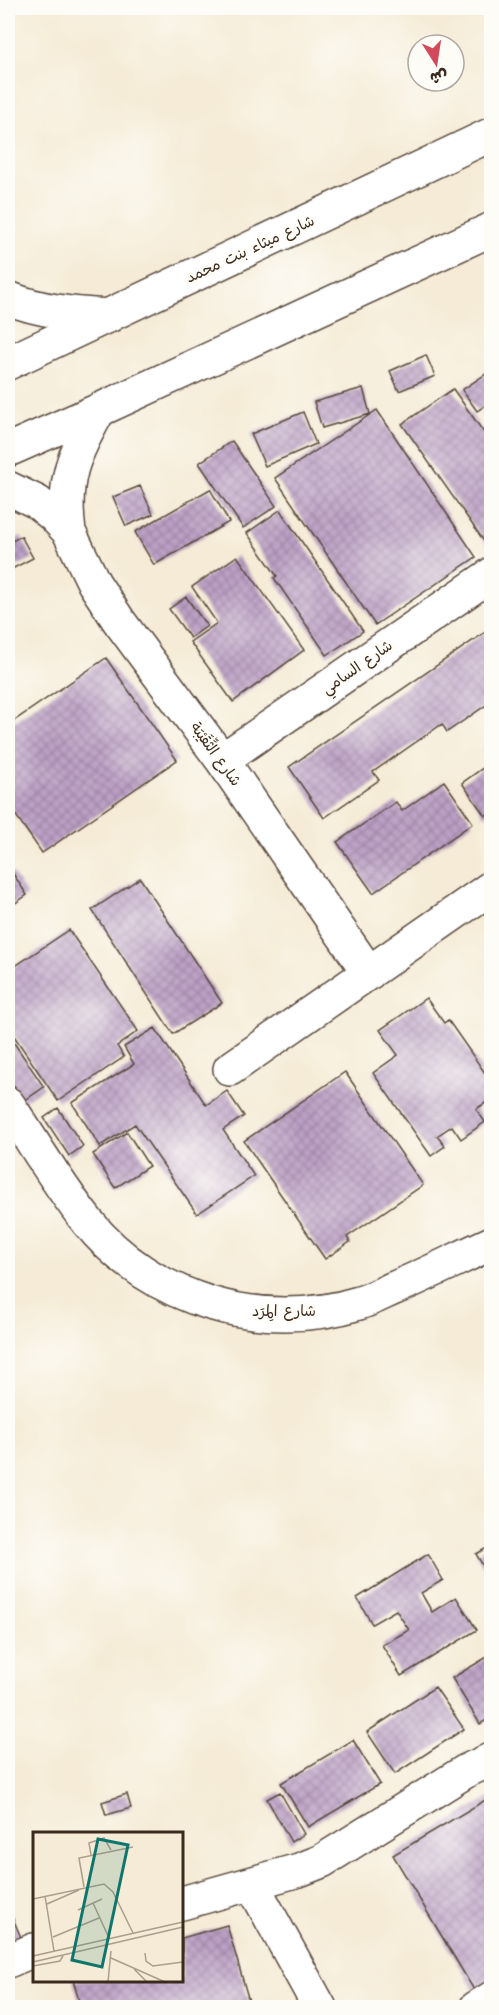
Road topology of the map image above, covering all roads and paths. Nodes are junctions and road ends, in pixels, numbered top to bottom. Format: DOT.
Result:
graph roads {
  1 [pos="492,134"];
  2 [pos="492,229"];
  3 [pos="8,298"];
  4 [pos="109,316"];
  5 [pos="8,363"];
  6 [pos="99,410"];
  7 [pos="8,450"];
  8 [pos="8,488"];
  9 [pos="69,532"];
  10 [pos="492,574"];
  11 [pos="222,760"];
  12 [pos="492,887"];
  13 [pos="369,973"];
  14 [pos="230,1070"];
  15 [pos="8,1104"];
  16 [pos="488,1244"];
  17 [pos="492,1760"];
  18 [pos="252,1884"];
  19 [pos="183,1903"];
  20 [pos="33,1950"];
  21 [pos="8,1961"];
  22 [pos="492,1998"];
  23 [pos="320,2007"];
  24 [pos="476,2007"];
  1 -- 4 [label="street, شارع ميثاء بنت محمد"];
  2 -- 6 [label="street"];
  3 -- 4 [label="street"];
  4 -- 5 [label="street, شارع ميثاء بنت محمد"];
  6 -- 7 [label="street"];
  6 -- 9 [label="street, شارع الثِّقَيْبَة"];
  8 -- 9 [label="street, شارع الثِّقَيْبَة"];
  9 -- 11 [label="street, شارع الثِّقَيْبَة"];
  10 -- 11 [label="street, شارع السامي"];
  11 -- 13 [label="street, شارع الثِّقَيْبَة"];
  12 -- 13 [label="street"];
  13 -- 14 [label="street"];
  15 -- 16 [label="street, شارع المِرَد"];
  17 -- 18 [label="street"];
  18 -- 19 [label="street"];
  18 -- 23 [label="street"];
  20 -- 21 [label="street"];
  22 -- 24 [label="street"];
}
